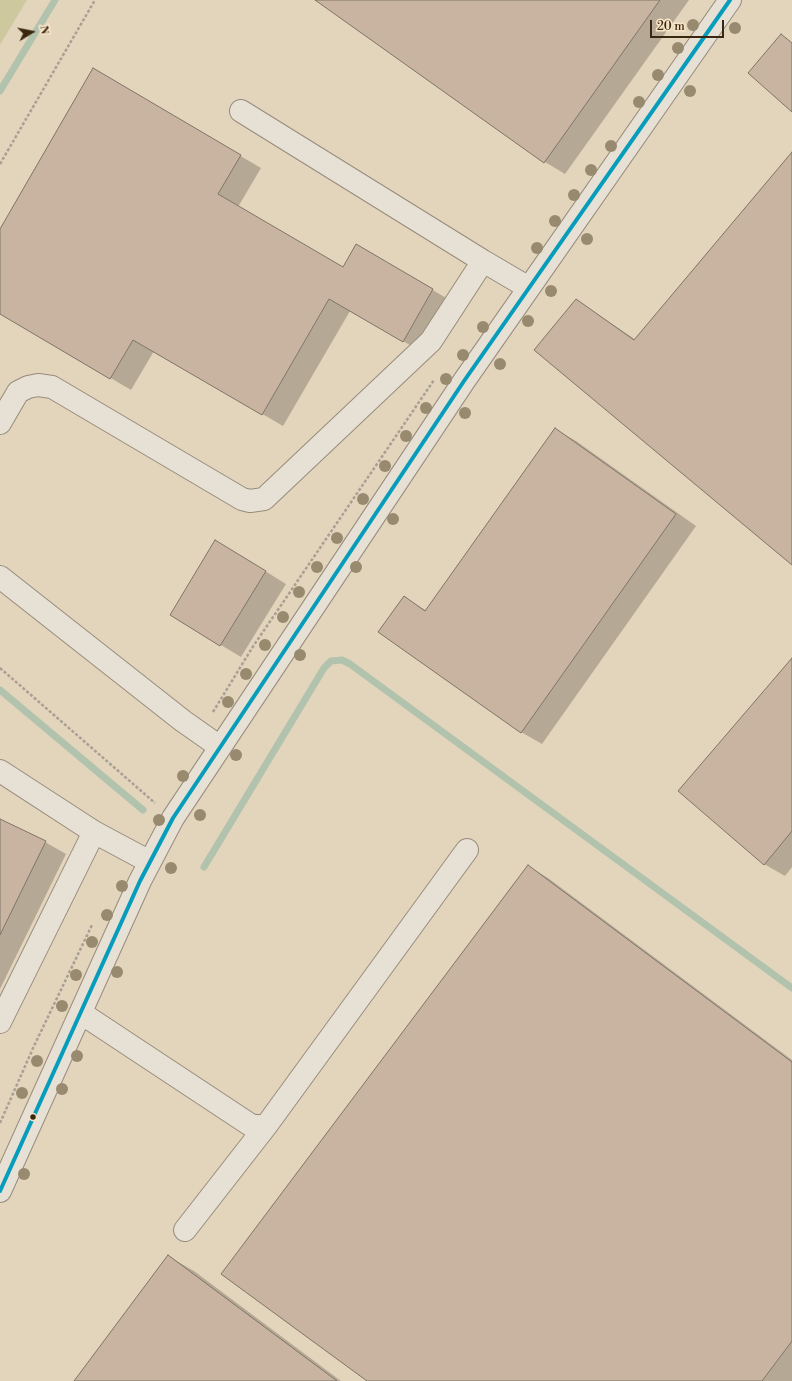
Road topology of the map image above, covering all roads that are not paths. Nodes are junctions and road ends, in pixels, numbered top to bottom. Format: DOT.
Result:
graph roads {
  1 [pos="730,0"];
  2 [pos="241,111"];
  3 [pos="483,261"];
  4 [pos="529,288"];
  5 [pos="0,423"];
  6 [pos="0,577"];
  7 [pos="220,747"];
  8 [pos="0,772"];
  9 [pos="94,832"];
  10 [pos="467,850"];
  11 [pos="150,862"];
  12 [pos="80,1013"];
  13 [pos="0,1022"];
  14 [pos="266,1126"];
  15 [pos="5,1168"];
  16 [pos="0,1191"];
  17 [pos="185,1230"];
  1 -- 4 [label="street"];
  2 -- 3 [label="street"];
  3 -- 4 [label="street"];
  3 -- 5 [label="street"];
  4 -- 7 [label="street"];
  6 -- 7 [label="street"];
  7 -- 11 [label="street"];
  8 -- 9 [label="street"];
  9 -- 11 [label="street"];
  9 -- 13 [label="street"];
  10 -- 14 [label="street"];
  11 -- 12 [label="street"];
  12 -- 14 [label="street"];
  12 -- 15 [label="street"];
  14 -- 17 [label="street"];
  15 -- 16 [label="street"];
}
